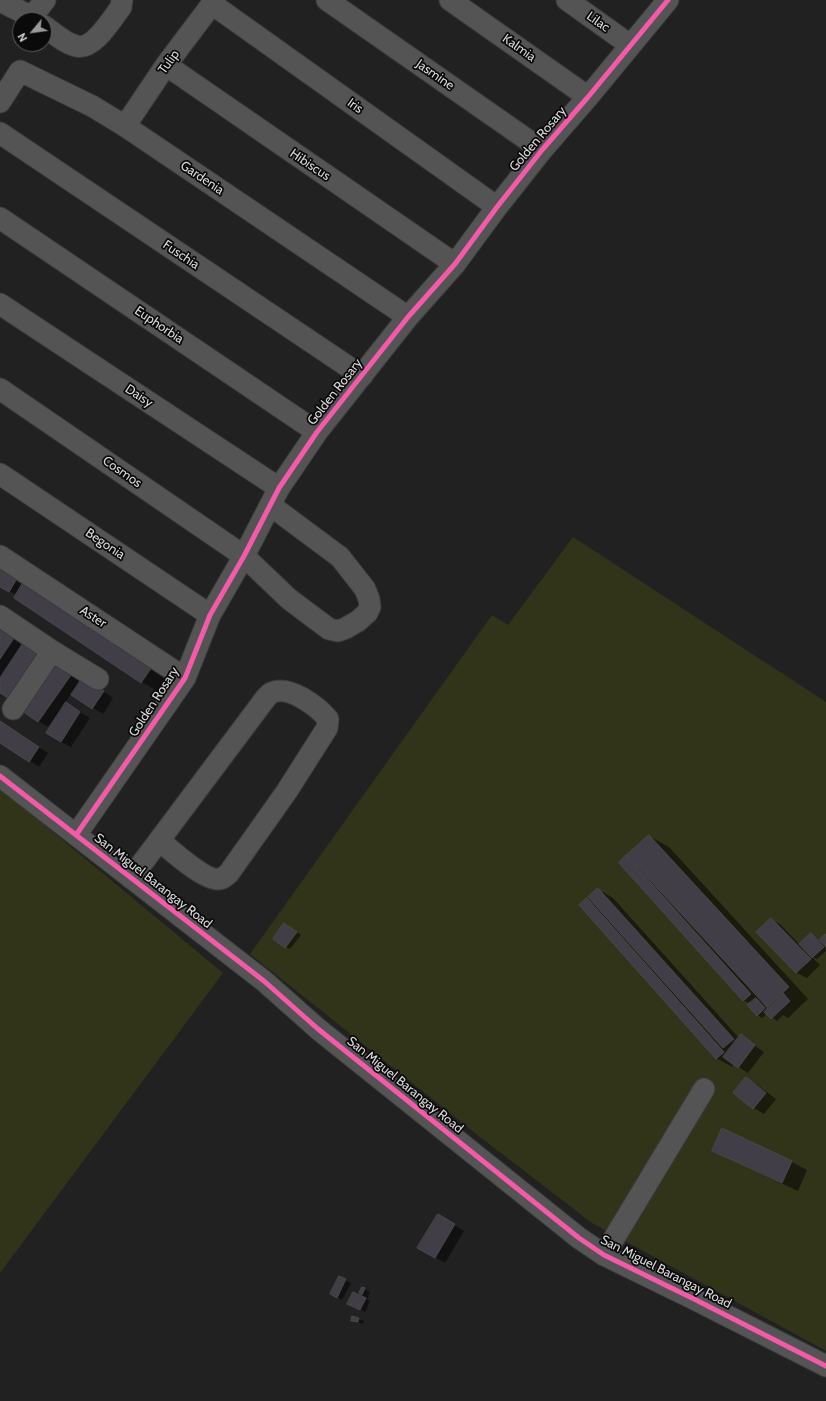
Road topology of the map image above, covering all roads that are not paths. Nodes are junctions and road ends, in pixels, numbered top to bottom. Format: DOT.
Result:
graph roads {
  1 [pos="45,0"];
  2 [pos="122,0"];
  3 [pos="327,0"];
  4 [pos="450,0"];
  5 [pos="566,0"];
  6 [pos="668,0"];
  7 [pos="0,1"];
  8 [pos="214,2"];
  9 [pos="20,12"];
  10 [pos="40,12"];
  11 [pos="52,32"];
  12 [pos="630,45"];
  13 [pos="166,66"];
  14 [pos="588,97"];
  15 [pos="0,102"];
  16 [pos="124,126"];
  17 [pos="0,133"];
  18 [pos="542,150"];
  19 [pos="497,207"];
  20 [pos="0,218"];
  21 [pos="455,264"];
  22 [pos="0,304"];
  23 [pos="408,317"];
  24 [pos="362,376"];
  25 [pos="0,389"];
  26 [pos="317,432"];
  27 [pos="0,474"];
  28 [pos="274,497"];
  29 [pos="0,556"];
  30 [pos="244,556"];
  31 [pos="210,615"];
  32 [pos="0,616"];
  33 [pos="52,651"];
  34 [pos="185,678"];
  35 [pos="98,679"];
  36 [pos="14,709"];
  37 [pos="0,776"];
  38 [pos="76,835"];
  39 [pos="160,841"];
  40 [pos="131,878"];
  41 [pos="704,1089"];
  42 [pos="604,1255"];
  43 [pos="826,1366"];
  1 -- 10 [label="street"];
  2 -- 11 [label="street"];
  3 -- 18 [label="street, Jasmine"];
  4 -- 14 [label="street, Kalmia"];
  5 -- 12 [label="street, Lilac"];
  6 -- 12 [label="street, Golden Rosary"];
  7 -- 9 [label="street"];
  8 -- 13 [label="street, Tulip"];
  8 -- 19 [label="street, Iris"];
  12 -- 14 [label="street, Golden Rosary"];
  13 -- 16 [label="street, Tulip"];
  13 -- 21 [label="street, Hibiscus"];
  14 -- 18 [label="street, Golden Rosary"];
  15 -- 16 [label="street, Gardenia"];
  16 -- 23 [label="street, Gardenia"];
  17 -- 24 [label="street, Fuschia"];
  18 -- 19 [label="street, Golden Rosary"];
  19 -- 21 [label="street, Golden Rosary"];
  20 -- 26 [label="street, Euphorbia"];
  21 -- 23 [label="street, Golden Rosary"];
  22 -- 28 [label="street, Daisy"];
  23 -- 24 [label="street, Golden Rosary"];
  24 -- 26 [label="street, Golden Rosary"];
  25 -- 30 [label="street, Cosmos"];
  26 -- 28 [label="street, Golden Rosary"];
  27 -- 31 [label="street, Begonia"];
  28 -- 30 [label="street, Golden Rosary"];
  28 -- 30 [label="street, Daisy"];
  29 -- 34 [label="street, Aster"];
  30 -- 31 [label="street, Golden Rosary"];
  31 -- 34 [label="street, Golden Rosary"];
  32 -- 33 [label="street"];
  33 -- 35 [label="street"];
  33 -- 36 [label="street"];
  34 -- 38 [label="street, Golden Rosary"];
  37 -- 38 [label="street, San Miguel Barangay Road"];
  38 -- 40 [label="street, San Miguel Barangay Road"];
  39 -- 39 [label="street"];
  39 -- 40 [label="street"];
  40 -- 42 [label="street, San Miguel Barangay Road"];
  41 -- 42 [label="street"];
  42 -- 43 [label="street, San Miguel Barangay Road"];
}
